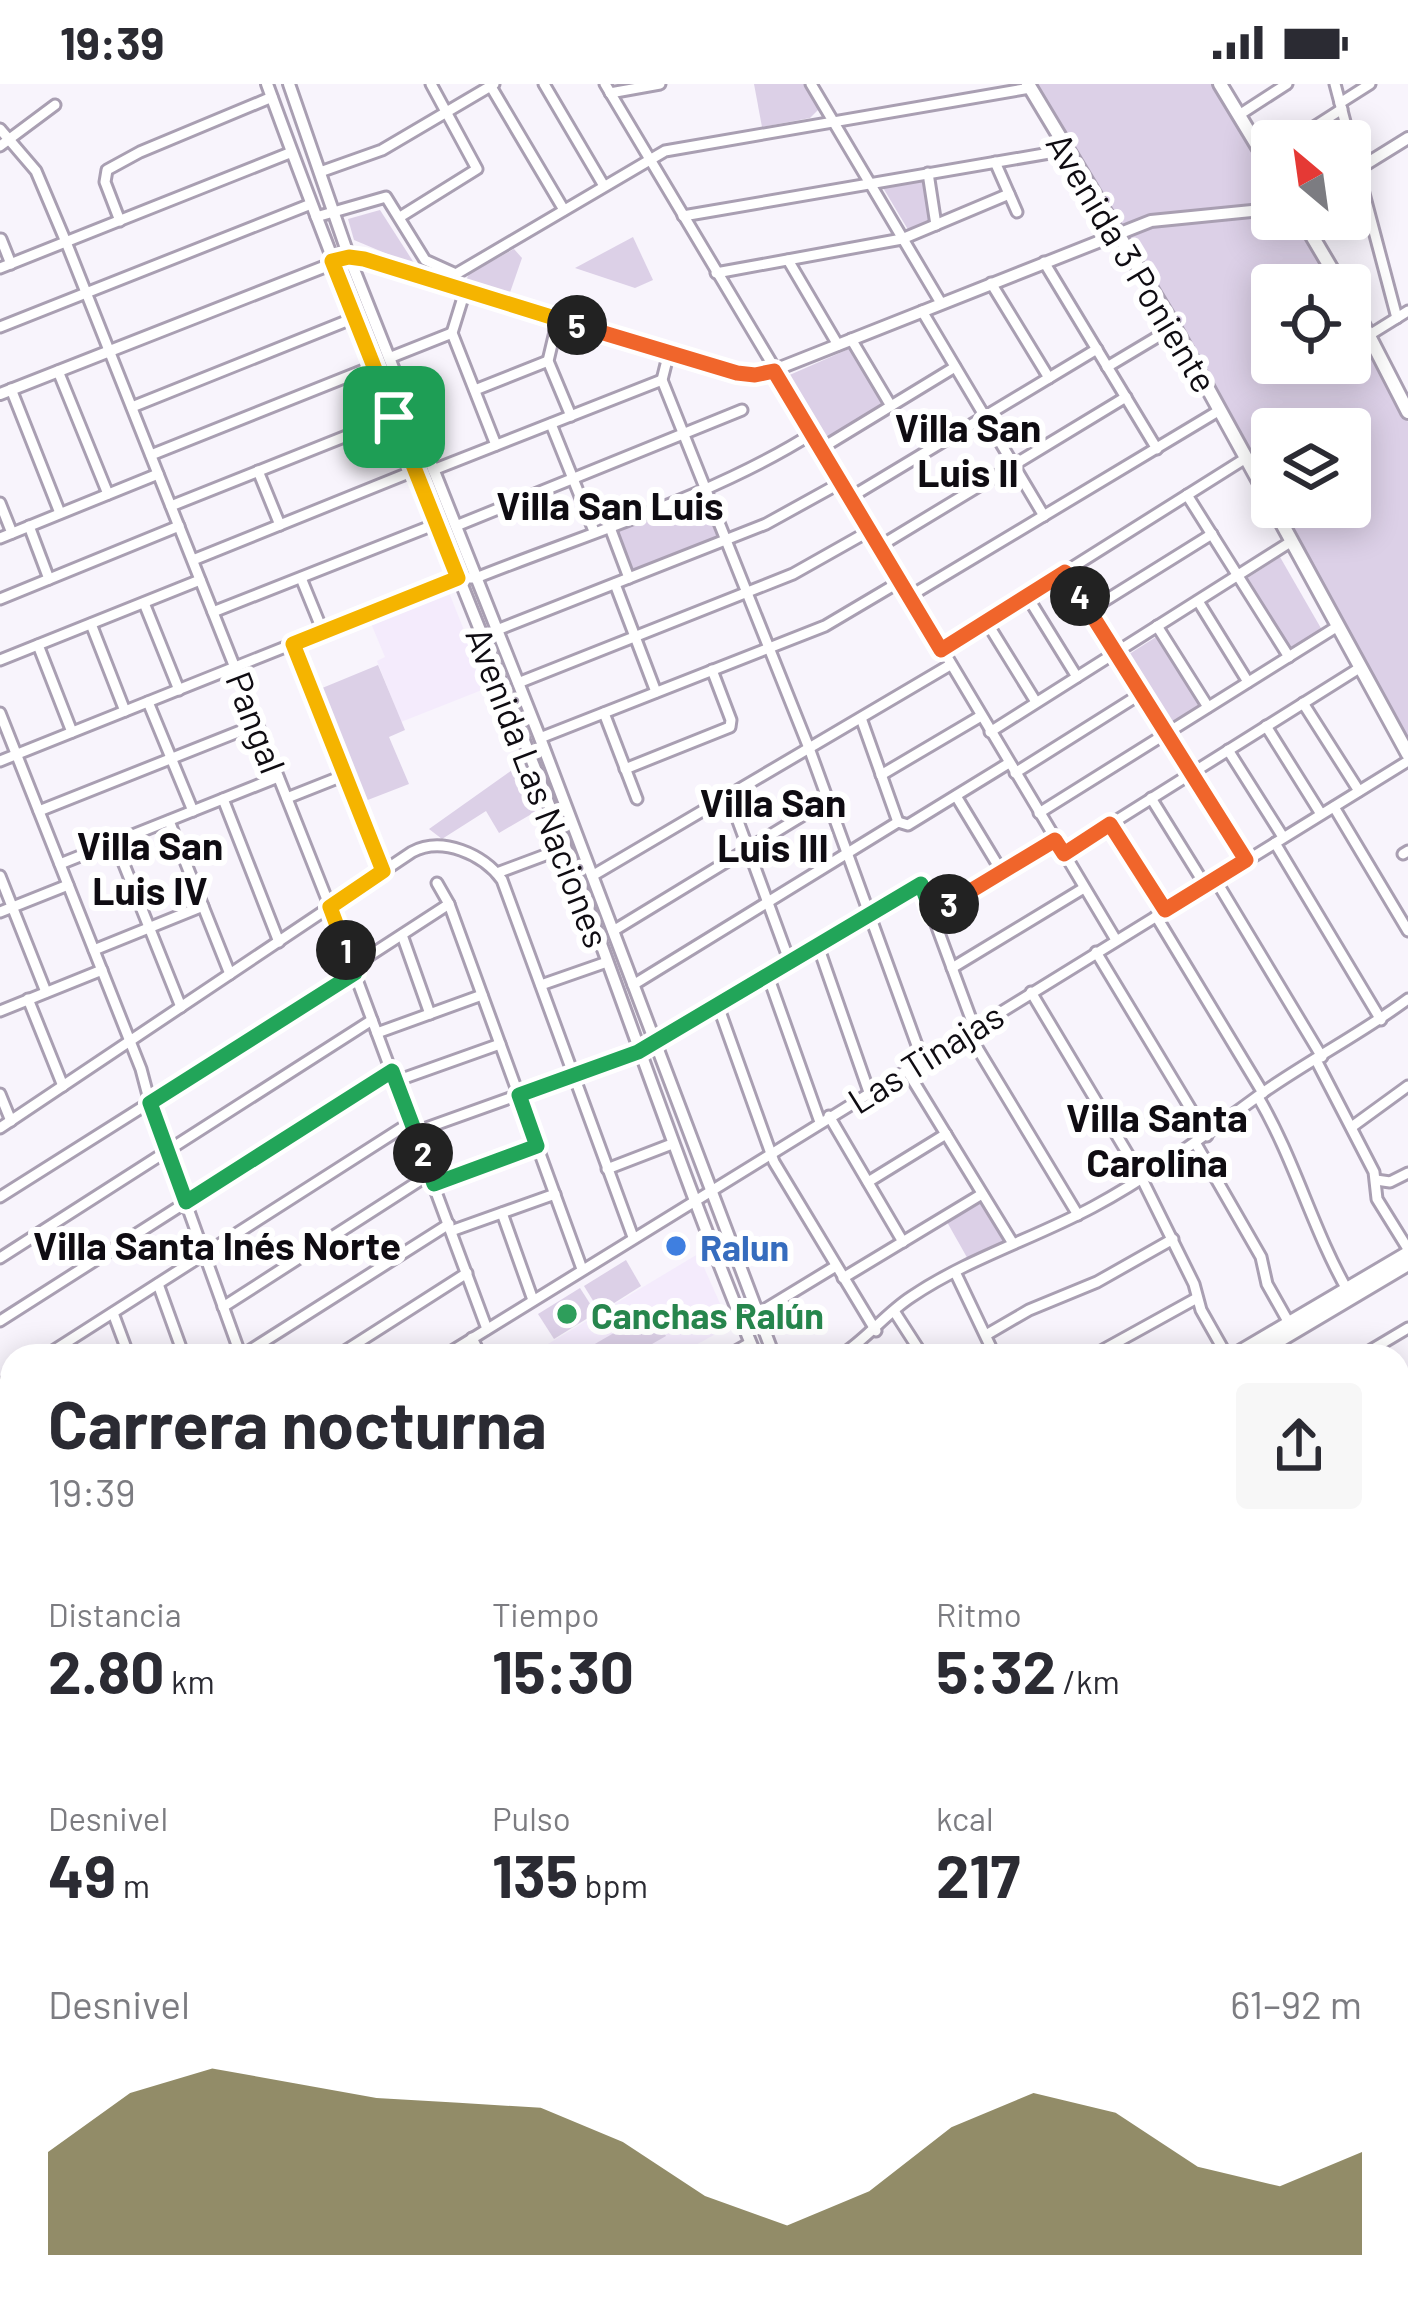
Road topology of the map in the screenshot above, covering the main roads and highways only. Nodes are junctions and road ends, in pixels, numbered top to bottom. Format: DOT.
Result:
graph roads {
  1 [pos="1220,84"];
  2 [pos="1029,86"];
  3 [pos="1251,132"];
  4 [pos="1371,334"];
  5 [pos="1408,412"];
  6 [pos="1251,467"];
  7 [pos="1285,528"];
  8 [pos="1408,758"];
  9 [pos="1408,1251"];
  10 [pos="1408,1264"];
  11 [pos="1349,1293"];
  12 [pos="1251,1344"];
  13 [pos="1271,1344"];
  1 -- 3 [label="main road"];
  2 -- 6 [label="main road, Avenida 3 Poniente"];
  4 -- 5 [label="main road"];
  7 -- 8 [label="main road, Avenida 3 Poniente"];
  9 -- 11 [label="main road"];
  10 -- 11 [label="main road"];
  11 -- 12 [label="main road"];
  11 -- 13 [label="main road"];
}
